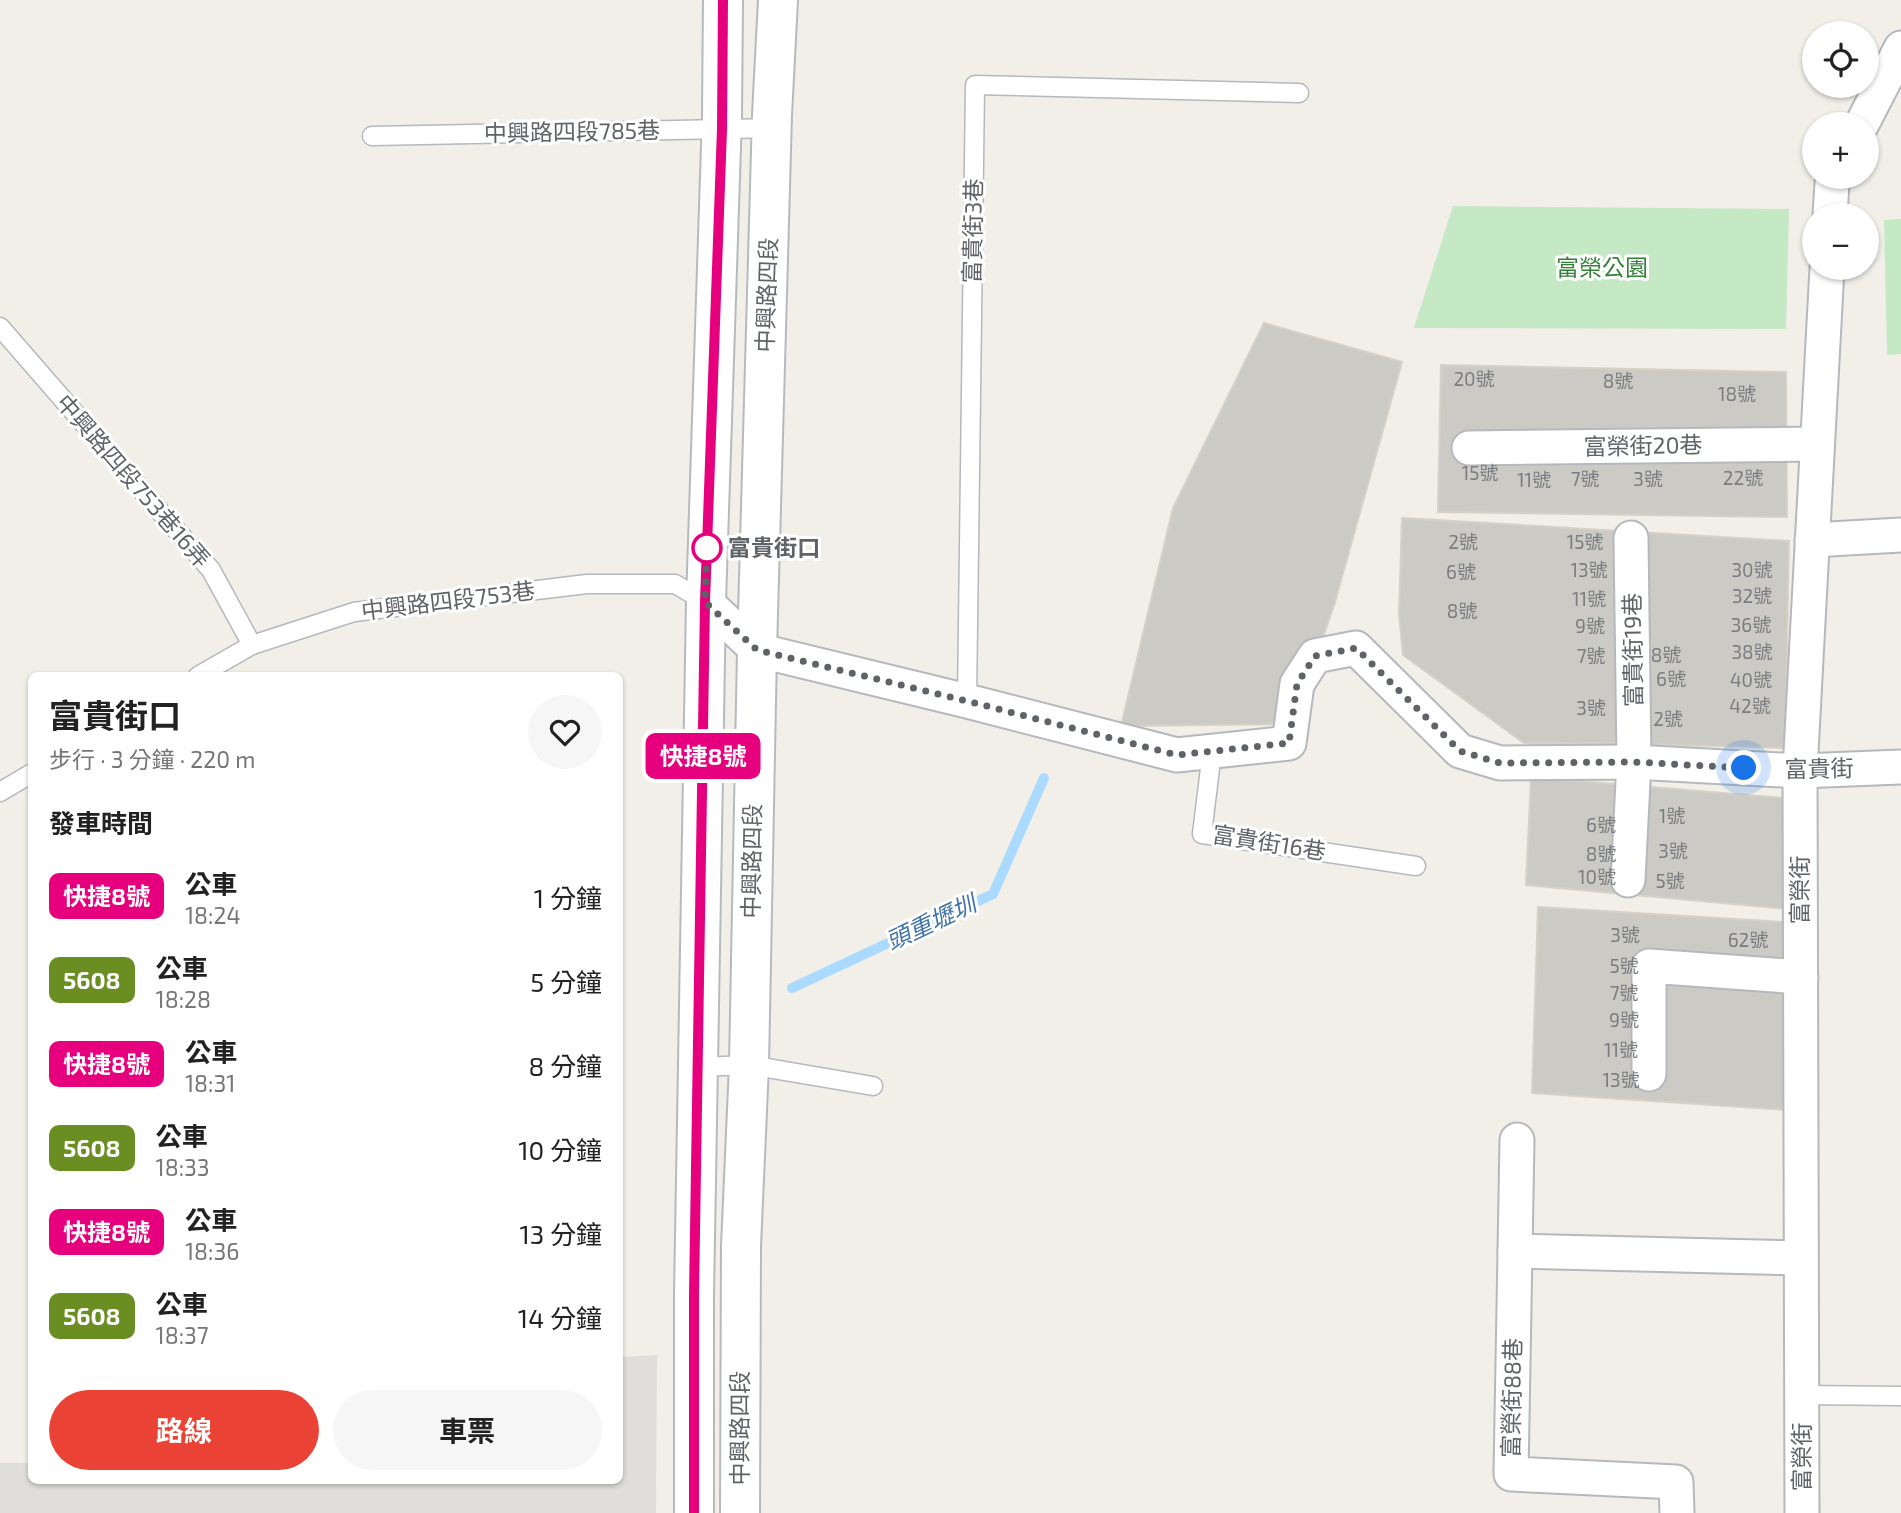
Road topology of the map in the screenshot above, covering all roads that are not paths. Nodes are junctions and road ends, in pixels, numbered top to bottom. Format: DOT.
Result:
graph roads {
  1 [pos="723,0"];
  2 [pos="778,0"];
  3 [pos="1901,48"];
  4 [pos="1300,93"];
  5 [pos="1868,112"];
  6 [pos="771,128"];
  7 [pos="722,129"];
  8 [pos="372,136"];
  9 [pos="1826,280"];
  10 [pos="0,327"];
  11 [pos="1817,444"];
  12 [pos="1469,448"];
  13 [pos="1901,536"];
  14 [pos="1631,538"];
  15 [pos="1812,540"];
  16 [pos="705,602"];
  17 [pos="252,645"];
  18 [pos="757,650"];
  19 [pos="205,672"];
  20 [pos="967,701"];
  21 [pos="1212,752"];
  22 [pos="1634,762"];
  23 [pos="1901,768"];
  24 [pos="1800,771"];
  25 [pos="28,775"];
  26 [pos="0,792"];
  27 [pos="1416,866"];
  28 [pos="1628,880"];
  29 [pos="1801,977"];
  30 [pos="748,1065"];
  31 [pos="699,1067"];
  32 [pos="1649,1074"];
  33 [pos="873,1086"];
  34 [pos="1517,1140"];
  35 [pos="1515,1251"];
  36 [pos="1801,1258"];
  37 [pos="1802,1395"];
  38 [pos="1901,1396"];
  39 [pos="694,1513"];
  40 [pos="740,1513"];
  41 [pos="1677,1513"];
  42 [pos="1802,1513"];
  1 -- 7 [label="main road, 中興路四段"];
  2 -- 6 [label="main road, 中興路四段"];
  3 -- 5 [label="street"];
  4 -- 20 [label="lane, 富貴街3巷"];
  6 -- 7 [label="lane, 中興路四段785巷"];
  6 -- 18 [label="main road, 中興路四段"];
  7 -- 8 [label="lane, 中興路四段785巷"];
  7 -- 16 [label="main road, 中興路四段"];
  9 -- 11 [label="street, 富榮街"];
  10 -- 17 [label="lane, 中興路四段753巷16弄"];
  11 -- 12 [label="street, 富榮街20巷"];
  11 -- 15 [label="street, 富榮街"];
  13 -- 15 [label="street"];
  14 -- 22 [label="street, 富貴街19巷"];
  15 -- 24 [label="street, 富榮街"];
  16 -- 17 [label="lane, 中興路四段753巷"];
  16 -- 18 [label="street, 富貴街"];
  16 -- 31 [label="main road, 中興路四段"];
  17 -- 19 [label="lane, 中興路四段753巷"];
  18 -- 20 [label="street, 富貴街"];
  18 -- 30 [label="main road, 中興路四段"];
  20 -- 21 [label="street, 富貴街"];
  21 -- 22 [label="street, 富貴街"];
  21 -- 27 [label="lane, 富貴街16巷"];
  22 -- 24 [label="street, 富貴街"];
  22 -- 28 [label="street, 富貴街19巷"];
  23 -- 24 [label="street, 富貴街"];
  24 -- 29 [label="street, 富榮街"];
  25 -- 26 [label="lane"];
  29 -- 32 [label="street"];
  29 -- 36 [label="street, 富榮街"];
  30 -- 31 [label="lane"];
  30 -- 33 [label="lane"];
  30 -- 40 [label="main road, 中興路四段"];
  31 -- 39 [label="main road, 中興路四段"];
  34 -- 35 [label="street, 富榮街88巷"];
  35 -- 36 [label="street"];
  35 -- 41 [label="street, 富榮街88巷"];
  36 -- 37 [label="street, 富榮街"];
  37 -- 38 [label="lane"];
  37 -- 42 [label="street, 富榮街"];
}
